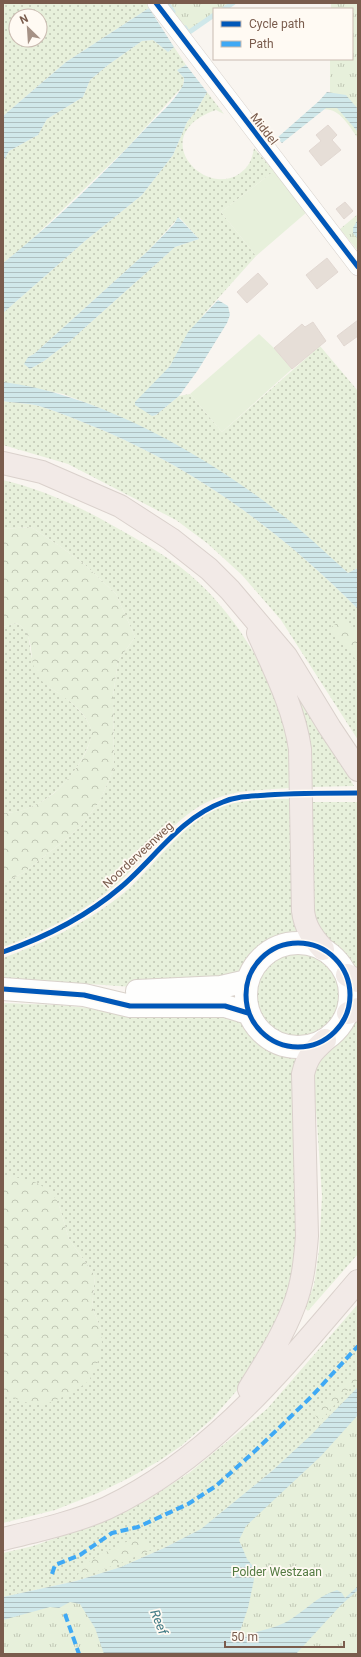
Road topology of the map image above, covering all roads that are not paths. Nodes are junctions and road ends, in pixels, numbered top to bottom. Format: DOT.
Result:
graph roads {
  1 [pos="156,3"];
  2 [pos="358,267"];
  3 [pos="3,463"];
  4 [pos="246,608"];
  5 [pos="358,770"];
  6 [pos="322,949"];
  7 [pos="352,978"];
  8 [pos="246,981"];
  9 [pos="3,990"];
  10 [pos="84,995"];
  11 [pos="353,1011"];
  12 [pos="248,1013"];
  13 [pos="325,1040"];
  14 [pos="358,1281"];
  15 [pos="225,1428"];
  16 [pos="3,1539"];
  1 -- 2 [label="street, Middel"];
  3 -- 4 [label="highway"];
  4 -- 5 [label="highway"];
  4 -- 6 [label="highway"];
  6 -- 7 [label="street"];
  6 -- 8 [label="street"];
  7 -- 11 [label="street"];
  8 -- 10 [label="street"];
  8 -- 12 [label="street"];
  9 -- 10 [label="street"];
  10 -- 12 [label="street"];
  11 -- 13 [label="street"];
  12 -- 13 [label="street"];
  13 -- 15 [label="highway"];
  14 -- 15 [label="highway"];
  15 -- 16 [label="highway"];
}
